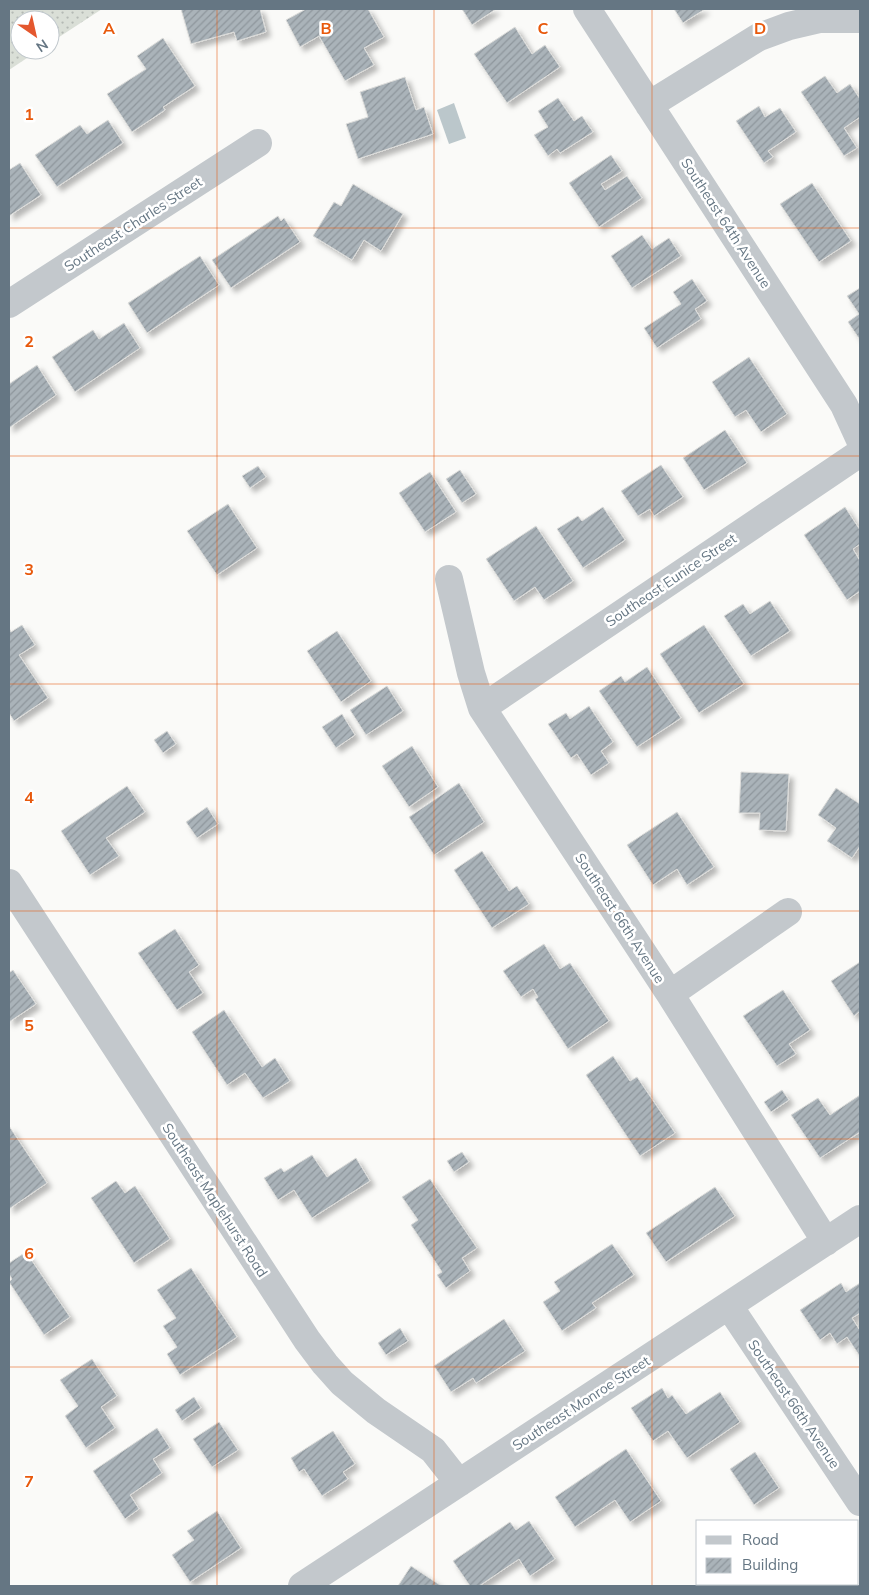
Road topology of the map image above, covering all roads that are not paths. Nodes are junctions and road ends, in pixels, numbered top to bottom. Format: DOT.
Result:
graph roads {
  1 [pos="587,9"];
  2 [pos="860,19"];
  3 [pos="649,105"];
  4 [pos="258,143"];
  5 [pos="9,304"];
  6 [pos="860,440"];
  7 [pos="860,453"];
  8 [pos="449,579"];
  9 [pos="482,708"];
  10 [pos="12,894"];
  11 [pos="788,912"];
  12 [pos="670,994"];
  13 [pos="860,1219"];
  14 [pos="826,1242"];
  15 [pos="729,1306"];
  16 [pos="459,1483"];
  17 [pos="860,1502"];
  18 [pos="302,1586"];
  1 -- 3 [label="street, Southeast 64th Avenue"];
  2 -- 3 [label="street"];
  3 -- 6 [label="street, Southeast 64th Avenue"];
  4 -- 5 [label="street, Southeast Charles Street"];
  7 -- 9 [label="street, Southeast Eunice Street"];
  8 -- 9 [label="street, Southeast 66th Avenue"];
  9 -- 12 [label="street, Southeast 66th Avenue"];
  10 -- 16 [label="street, Southeast Maplehurst Road"];
  11 -- 12 [label="street"];
  12 -- 14 [label="street, Southeast 66th Avenue"];
  13 -- 14 [label="street, Southeast Monroe Street"];
  14 -- 15 [label="street, Southeast Monroe Street"];
  15 -- 16 [label="street, Southeast Monroe Street"];
  15 -- 17 [label="street, Southeast 66th Avenue"];
  16 -- 18 [label="street, Southeast Monroe Street"];
}
